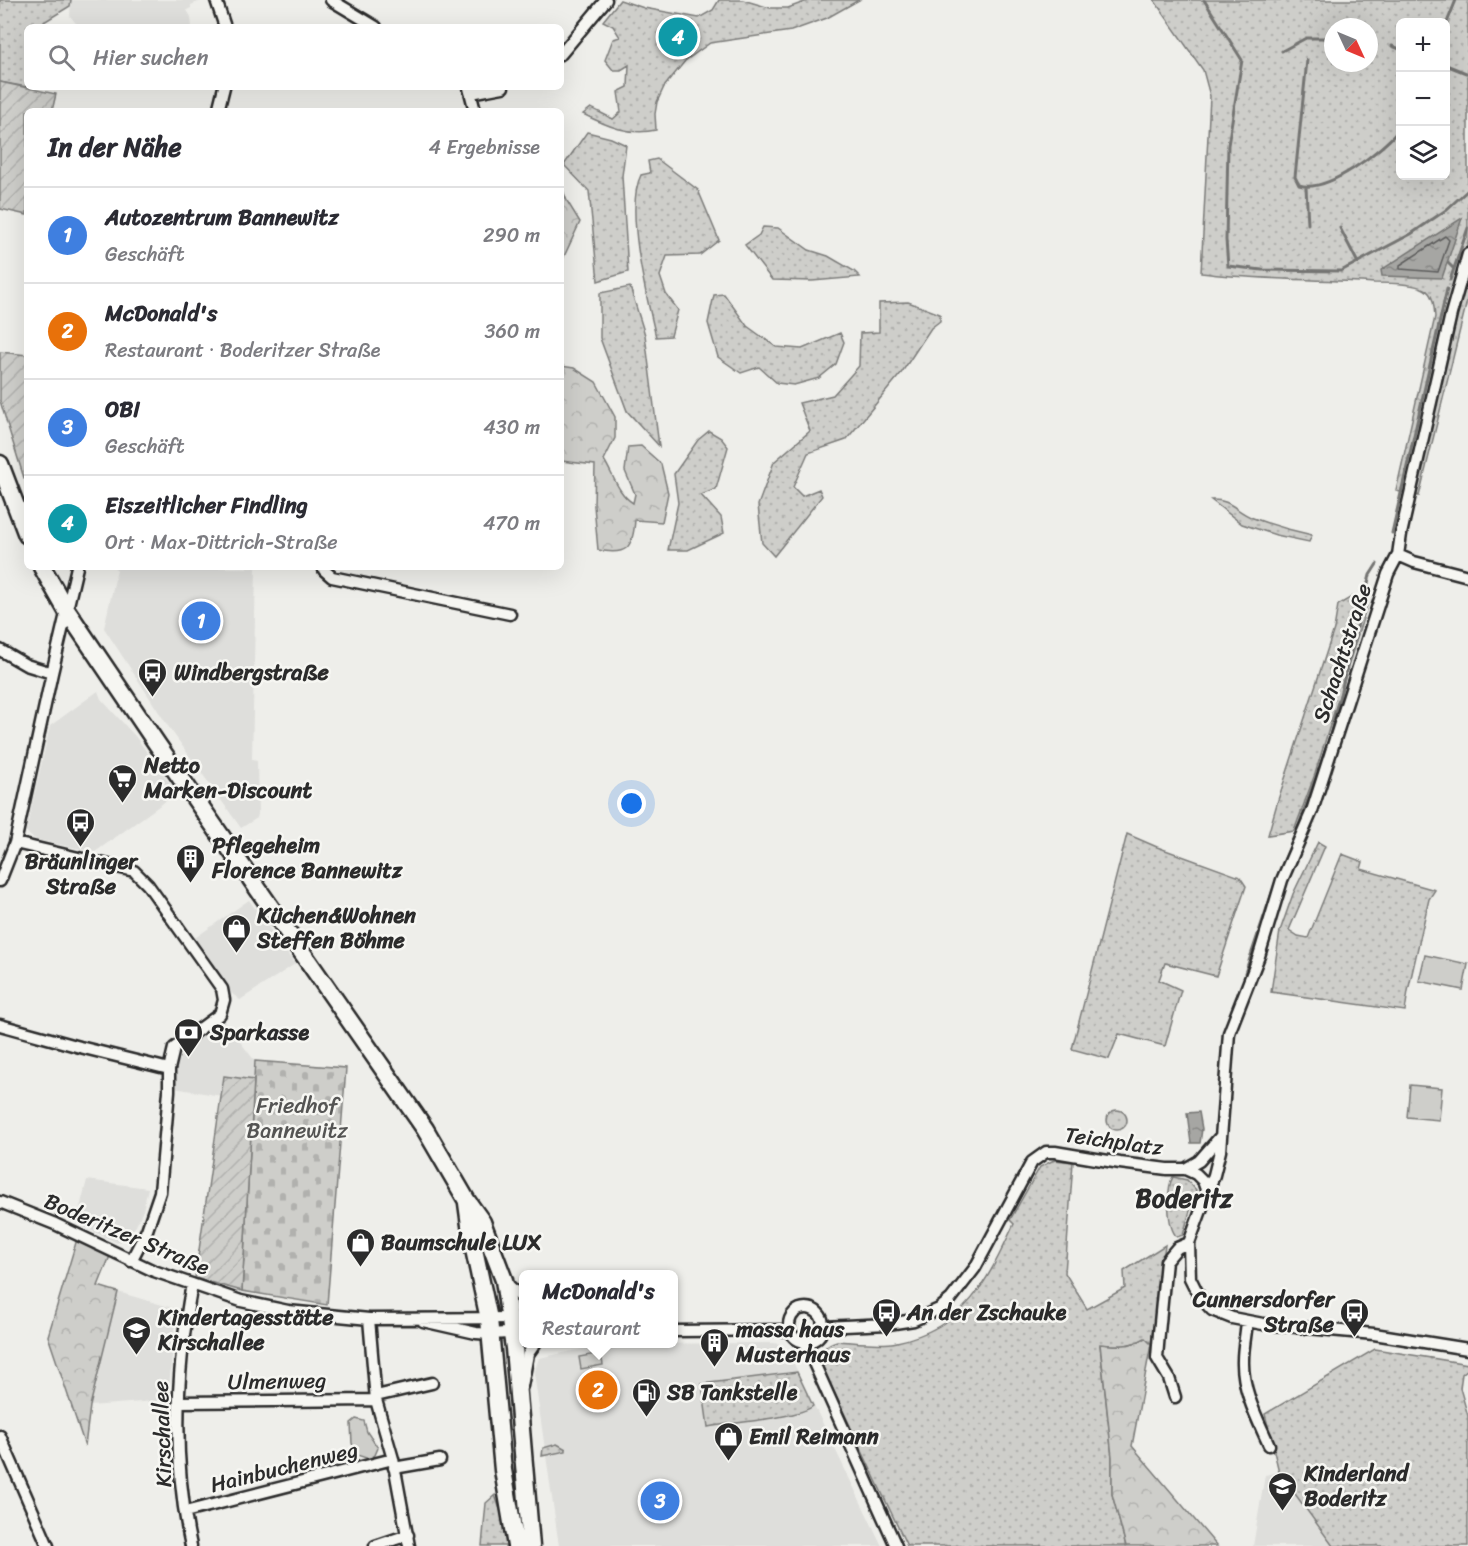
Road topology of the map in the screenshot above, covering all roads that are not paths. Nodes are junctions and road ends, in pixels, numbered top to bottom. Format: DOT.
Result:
graph roads {
  1 [pos="216,0"];
  2 [pos="331,0"];
  3 [pos="606,0"];
  4 [pos="224,24"];
  5 [pos="371,24"];
  6 [pos="564,50"];
  7 [pos="223,90"];
  8 [pos="469,90"];
  9 [pos="219,108"];
  10 [pos="474,108"];
  11 [pos="1468,254"];
  12 [pos="0,464"];
  13 [pos="24,527"];
  14 [pos="1398,555"];
  15 [pos="44,570"];
  16 [pos="76,570"];
  17 [pos="324,570"];
  18 [pos="1468,576"];
  19 [pos="67,611"];
  20 [pos="510,614"];
  21 [pos="0,650"];
  22 [pos="52,673"];
  23 [pos="15,843"];
  24 [pos="0,881"];
  25 [pos="0,1025"];
  26 [pos="169,1069"];
  27 [pos="1220,1137"];
  28 [pos="1185,1168"];
  29 [pos="1206,1192"];
  30 [pos="467,1201"];
  31 [pos="0,1203"];
  32 [pos="1189,1243"];
  33 [pos="130,1261"];
  34 [pos="504,1280"];
  35 [pos="192,1284"];
  36 [pos="519,1295"];
  37 [pos="369,1319"];
  38 [pos="1247,1322"];
  39 [pos="516,1325"];
  40 [pos="490,1327"];
  41 [pos="823,1327"];
  42 [pos="789,1330"];
  43 [pos="678,1331"];
  44 [pos="804,1343"];
  45 [pos="533,1348"];
  46 [pos="1468,1349"];
  47 [pos="432,1383"];
  48 [pos="1175,1397"];
  49 [pos="376,1398"];
  50 [pos="518,1401"];
  51 [pos="179,1402"];
  52 [pos="0,1437"];
  53 [pos="1269,1445"];
  54 [pos="440,1460"];
  55 [pos="393,1464"];
  56 [pos="185,1512"];
  57 [pos="409,1540"];
  58 [pos="48,1546"];
  59 [pos="191,1546"];
  60 [pos="375,1546"];
  61 [pos="516,1546"];
  62 [pos="531,1546"];
  63 [pos="896,1546"];
  1 -- 4 [label="street"];
  2 -- 5 [label="street"];
  3 -- 6 [label="street"];
  7 -- 9 [label="street"];
  8 -- 10 [label="street"];
  11 -- 14 [label="street, Schachtstraße"];
  12 -- 13 [label="main road"];
  14 -- 18 [label="street"];
  14 -- 27 [label="street, Schachtstraße"];
  15 -- 19 [label="main road"];
  16 -- 19 [label="street"];
  17 -- 20 [label="street"];
  19 -- 22 [label="street"];
  19 -- 30 [label="main road"];
  21 -- 22 [label="street"];
  22 -- 23 [label="street"];
  23 -- 24 [label="street"];
  23 -- 26 [label="street"];
  25 -- 26 [label="street"];
  26 -- 33 [label="street"];
  27 -- 28 [label="street, Teichplatz"];
  27 -- 29 [label="street"];
  28 -- 29 [label="street, Teichplatz"];
  28 -- 41 [label="street, Teichplatz"];
  29 -- 32 [label="street"];
  30 -- 34 [label="main road"];
  30 -- 40 [label="main road"];
  31 -- 33 [label="street, Boderitzer Straße"];
  32 -- 38 [label="street"];
  32 -- 48 [label="street"];
  33 -- 35 [label="street, Boderitzer Straße"];
  34 -- 36 [label="street"];
  34 -- 39 [label="main road"];
  35 -- 37 [label="street, Boderitzer Straße"];
  35 -- 51 [label="street, Kirschallee"];
  37 -- 40 [label="street, Boderitzer Straße"];
  37 -- 49 [label="street"];
  38 -- 46 [label="street"];
  38 -- 53 [label="street"];
  39 -- 40 [label="street, Boderitzer Straße"];
  39 -- 50 [label="main road"];
  40 -- 61 [label="main road"];
  41 -- 42 [label="street"];
  41 -- 44 [label="street"];
  42 -- 43 [label="street"];
  42 -- 44 [label="street"];
  44 -- 63 [label="street"];
  45 -- 50 [label="street"];
  47 -- 49 [label="street, Ulmenweg"];
  49 -- 51 [label="street, Ulmenweg"];
  49 -- 55 [label="street"];
  50 -- 62 [label="main road"];
  51 -- 56 [label="street, Kirschallee"];
  52 -- 58 [label="street"];
  54 -- 55 [label="street, Hainbuchenweg"];
  55 -- 56 [label="street, Hainbuchenweg"];
  55 -- 57 [label="street"];
  56 -- 59 [label="street, Kirschallee"];
  57 -- 60 [label="street"];
}
